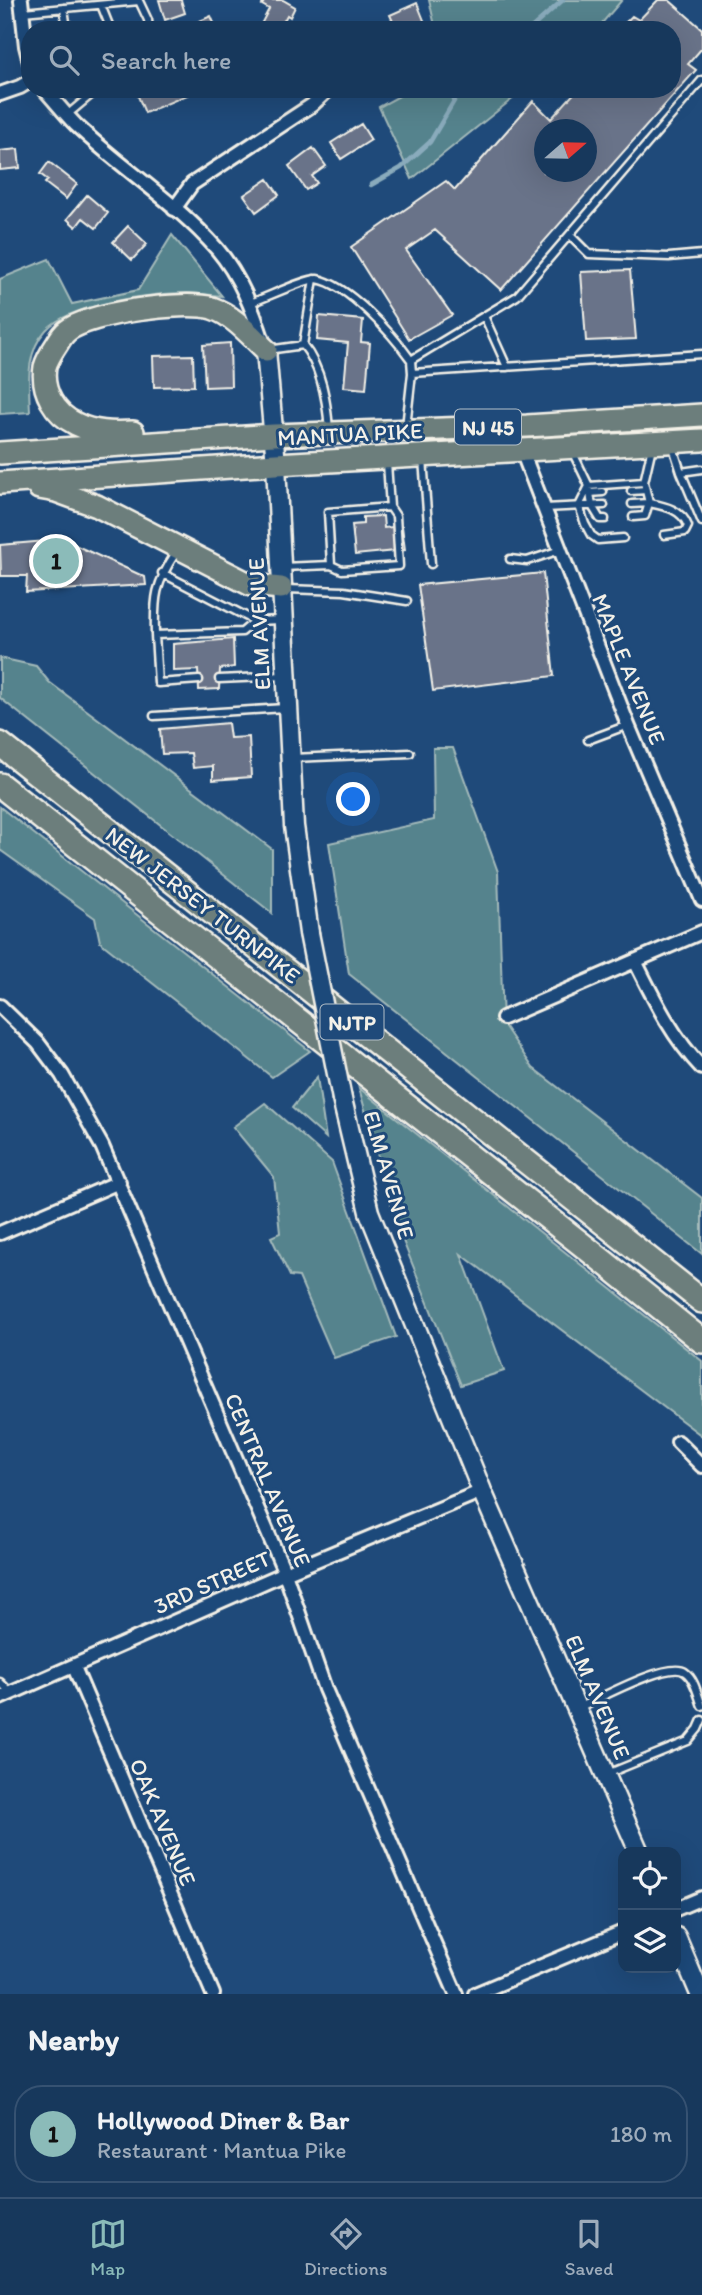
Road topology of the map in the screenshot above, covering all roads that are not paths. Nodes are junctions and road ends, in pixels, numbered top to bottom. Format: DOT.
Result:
graph roads {
  1 [pos="140,1"];
  2 [pos="111,2"];
  3 [pos="101,5"];
  4 [pos="22,6"];
  5 [pos="64,8"];
  6 [pos="66,21"];
  7 [pos="107,21"];
  8 [pos="148,21"];
  9 [pos="702,80"];
  10 [pos="21,86"];
  11 [pos="0,94"];
  12 [pos="52,98"];
  13 [pos="86,98"];
  14 [pos="319,98"];
  15 [pos="67,115"];
  16 [pos="174,209"];
  17 [pos="570,235"];
  18 [pos="702,254"];
  19 [pos="314,279"];
  20 [pos="250,303"];
  21 [pos="484,316"];
  22 [pos="303,345"];
  23 [pos="266,350"];
  24 [pos="702,354"];
  25 [pos="411,360"];
  26 [pos="507,367"];
  27 [pos="412,373"];
  28 [pos="702,415"];
  29 [pos="406,430"];
  30 [pos="329,433"];
  31 [pos="274,435"];
  32 [pos="252,436"];
  33 [pos="702,440"];
  34 [pos="663,443"];
  35 [pos="570,448"];
  36 [pos="522,451"];
  37 [pos="0,453"];
  38 [pos="423,457"];
  39 [pos="386,458"];
  40 [pos="276,464"];
  41 [pos="702,469"];
  42 [pos="681,472"];
  43 [pos="6,483"];
  44 [pos="645,486"];
  45 [pos="590,489"];
  46 [pos="631,491"];
  47 [pos="603,492"];
  48 [pos="649,503"];
  49 [pos="632,504"];
  50 [pos="604,505"];
  51 [pos="579,506"];
  52 [pos="592,506"];
  53 [pos="390,508"];
  54 [pos="543,508"];
  55 [pos="633,517"];
  56 [pos="606,519"];
  57 [pos="702,522"];
  58 [pos="663,536"];
  59 [pos="623,538"];
  60 [pos="179,548"];
  61 [pos="560,550"];
  62 [pos="510,559"];
  63 [pos="431,564"];
  64 [pos="331,565"];
  65 [pos="162,573"];
  66 [pos="280,578"];
  67 [pos="407,601"];
  68 [pos="282,620"];
  69 [pos="255,621"];
  70 [pos="155,635"];
  71 [pos="286,676"];
  72 [pos="219,679"];
  73 [pos="199,680"];
  74 [pos="287,708"];
  75 [pos="154,716"];
  76 [pos="628,725"];
  77 [pos="588,740"];
  78 [pos="0,744"];
  79 [pos="410,753"];
  80 [pos="290,758"];
  81 [pos="0,785"];
  82 [pos="702,900"];
  83 [pos="702,932"];
  84 [pos="635,961"];
  85 [pos="0,1006"];
  86 [pos="503,1018"];
  87 [pos="702,1068"];
  88 [pos="119,1182"];
  89 [pos="0,1233"];
  90 [pos="702,1301"];
  91 [pos="702,1341"];
  92 [pos="678,1442"];
  93 [pos="702,1465"];
  94 [pos="482,1491"];
  95 [pos="285,1573"];
  96 [pos="74,1667"];
  97 [pos="0,1682"];
  98 [pos="6,1695"];
  99 [pos="702,1706"];
  100 [pos="577,1709"];
  101 [pos="702,1720"];
  102 [pos="605,1775"];
  103 [pos="637,1847"];
  104 [pos="702,1898"];
  105 [pos="681,1907"];
  106 [pos="618,1934"];
  107 [pos="681,1949"];
  108 [pos="213,1994"];
  109 [pos="456,1994"];
  110 [pos="475,1994"];
  111 [pos="700,1994"];
  1 -- 2 [label="lane"];
  1 -- 8 [label="lane"];
  2 -- 3 [label="lane"];
  3 -- 5 [label="lane"];
  3 -- 7 [label="lane"];
  4 -- 5 [label="lane"];
  5 -- 6 [label="lane"];
  9 -- 17 [label="lane"];
  10 -- 11 [label="street"];
  12 -- 15 [label="street"];
  13 -- 15 [label="lane"];
  14 -- 16 [label="street"];
  15 -- 16 [label="street"];
  16 -- 20 [label="street"];
  17 -- 18 [label="lane"];
  17 -- 21 [label="lane"];
  19 -- 20 [label="lane"];
  19 -- 22 [label="lane"];
  19 -- 25 [label="lane"];
  20 -- 23 [label="street"];
  21 -- 25 [label="lane"];
  21 -- 26 [label="lane"];
  22 -- 23 [label="lane"];
  22 -- 30 [label="lane"];
  23 -- 31 [label="main road, ELM AVENUE"];
  23 -- 32 [label="main road"];
  24 -- 26 [label="lane"];
  25 -- 27 [label="lane"];
  26 -- 27 [label="lane"];
  27 -- 29 [label="lane"];
  28 -- 29 [label="main road, MANTUA PIKE / NJ 45"];
  29 -- 30 [label="main road, MANTUA PIKE / NJ 45"];
  30 -- 31 [label="main road, MANTUA PIKE / NJ 45"];
  31 -- 32 [label="main road, MANTUA PIKE / NJ 45"];
  31 -- 40 [label="main road, ELM AVENUE"];
  32 -- 37 [label="main road, MANTUA PIKE / NJ 45"];
  33 -- 34 [label="main road, MANTUA PIKE / NJ 45"];
  34 -- 35 [label="main road, MANTUA PIKE / NJ 45"];
  34 -- 42 [label="lane"];
  34 -- 44 [label="lane"];
  35 -- 36 [label="main road, MANTUA PIKE / NJ 45"];
  35 -- 45 [label="lane"];
  36 -- 38 [label="main road, MANTUA PIKE / NJ 45"];
  36 -- 54 [label="street, MAPLE AVENUE"];
  38 -- 39 [label="main road, MANTUA PIKE / NJ 45"];
  38 -- 63 [label="lane"];
  39 -- 40 [label="main road, MANTUA PIKE / NJ 45"];
  39 -- 53 [label="lane"];
  40 -- 43 [label="main road, MANTUA PIKE / NJ 45"];
  40 -- 66 [label="main road, ELM AVENUE"];
  41 -- 42 [label="lane"];
  42 -- 57 [label="lane"];
  43 -- 60 [label="main road"];
  44 -- 45 [label="lane"];
  44 -- 46 [label="lane"];
  44 -- 48 [label="lane"];
  45 -- 47 [label="lane"];
  45 -- 51 [label="lane"];
  45 -- 52 [label="lane"];
  48 -- 49 [label="lane"];
  48 -- 55 [label="lane"];
  48 -- 58 [label="lane"];
  50 -- 52 [label="lane"];
  51 -- 52 [label="lane"];
  51 -- 54 [label="lane"];
  51 -- 59 [label="lane"];
  52 -- 56 [label="lane"];
  53 -- 64 [label="lane"];
  53 -- 64 [label="lane"];
  54 -- 61 [label="street, MAPLE AVENUE"];
  60 -- 65 [label="lane"];
  60 -- 66 [label="main road"];
  61 -- 62 [label="lane"];
  61 -- 76 [label="street, MAPLE AVENUE"];
  64 -- 66 [label="lane"];
  65 -- 69 [label="lane"];
  65 -- 70 [label="lane"];
  66 -- 67 [label="lane"];
  66 -- 68 [label="main road, ELM AVENUE"];
  68 -- 69 [label="lane"];
  68 -- 71 [label="main road, ELM AVENUE"];
  69 -- 70 [label="lane"];
  70 -- 73 [label="lane"];
  71 -- 72 [label="lane"];
  71 -- 74 [label="main road, ELM AVENUE"];
  74 -- 75 [label="lane"];
  74 -- 80 [label="main road, ELM AVENUE"];
  76 -- 77 [label="lane"];
  76 -- 82 [label="street, MAPLE AVENUE"];
  78 -- 90 [label="highway, NEW JERSEY TURNPIKE / NJTP"];
  79 -- 80 [label="lane"];
  80 -- 94 [label="main road, ELM AVENUE, bridge"];
  81 -- 91 [label="highway, NEW JERSEY TURNPIKE / NJTP"];
  83 -- 84 [label="street"];
  84 -- 86 [label="street"];
  84 -- 87 [label="street"];
  85 -- 88 [label="street, CENTRAL AVENUE"];
  88 -- 89 [label="street"];
  88 -- 95 [label="street, CENTRAL AVENUE"];
  92 -- 93 [label="street"];
  94 -- 95 [label="street, 3RD STREET"];
  94 -- 100 [label="main road, ELM AVENUE"];
  95 -- 96 [label="street, 3RD STREET"];
  95 -- 109 [label="street, CENTRAL AVENUE"];
  96 -- 98 [label="street, 3RD STREET"];
  96 -- 108 [label="street, OAK AVENUE"];
  97 -- 98 [label="lane"];
  99 -- 100 [label="lane"];
  100 -- 102 [label="main road, ELM AVENUE"];
  101 -- 102 [label="lane"];
  102 -- 103 [label="main road, ELM AVENUE"];
  104 -- 105 [label="street"];
  106 -- 110 [label="street"];
  107 -- 111 [label="main road"];
}
